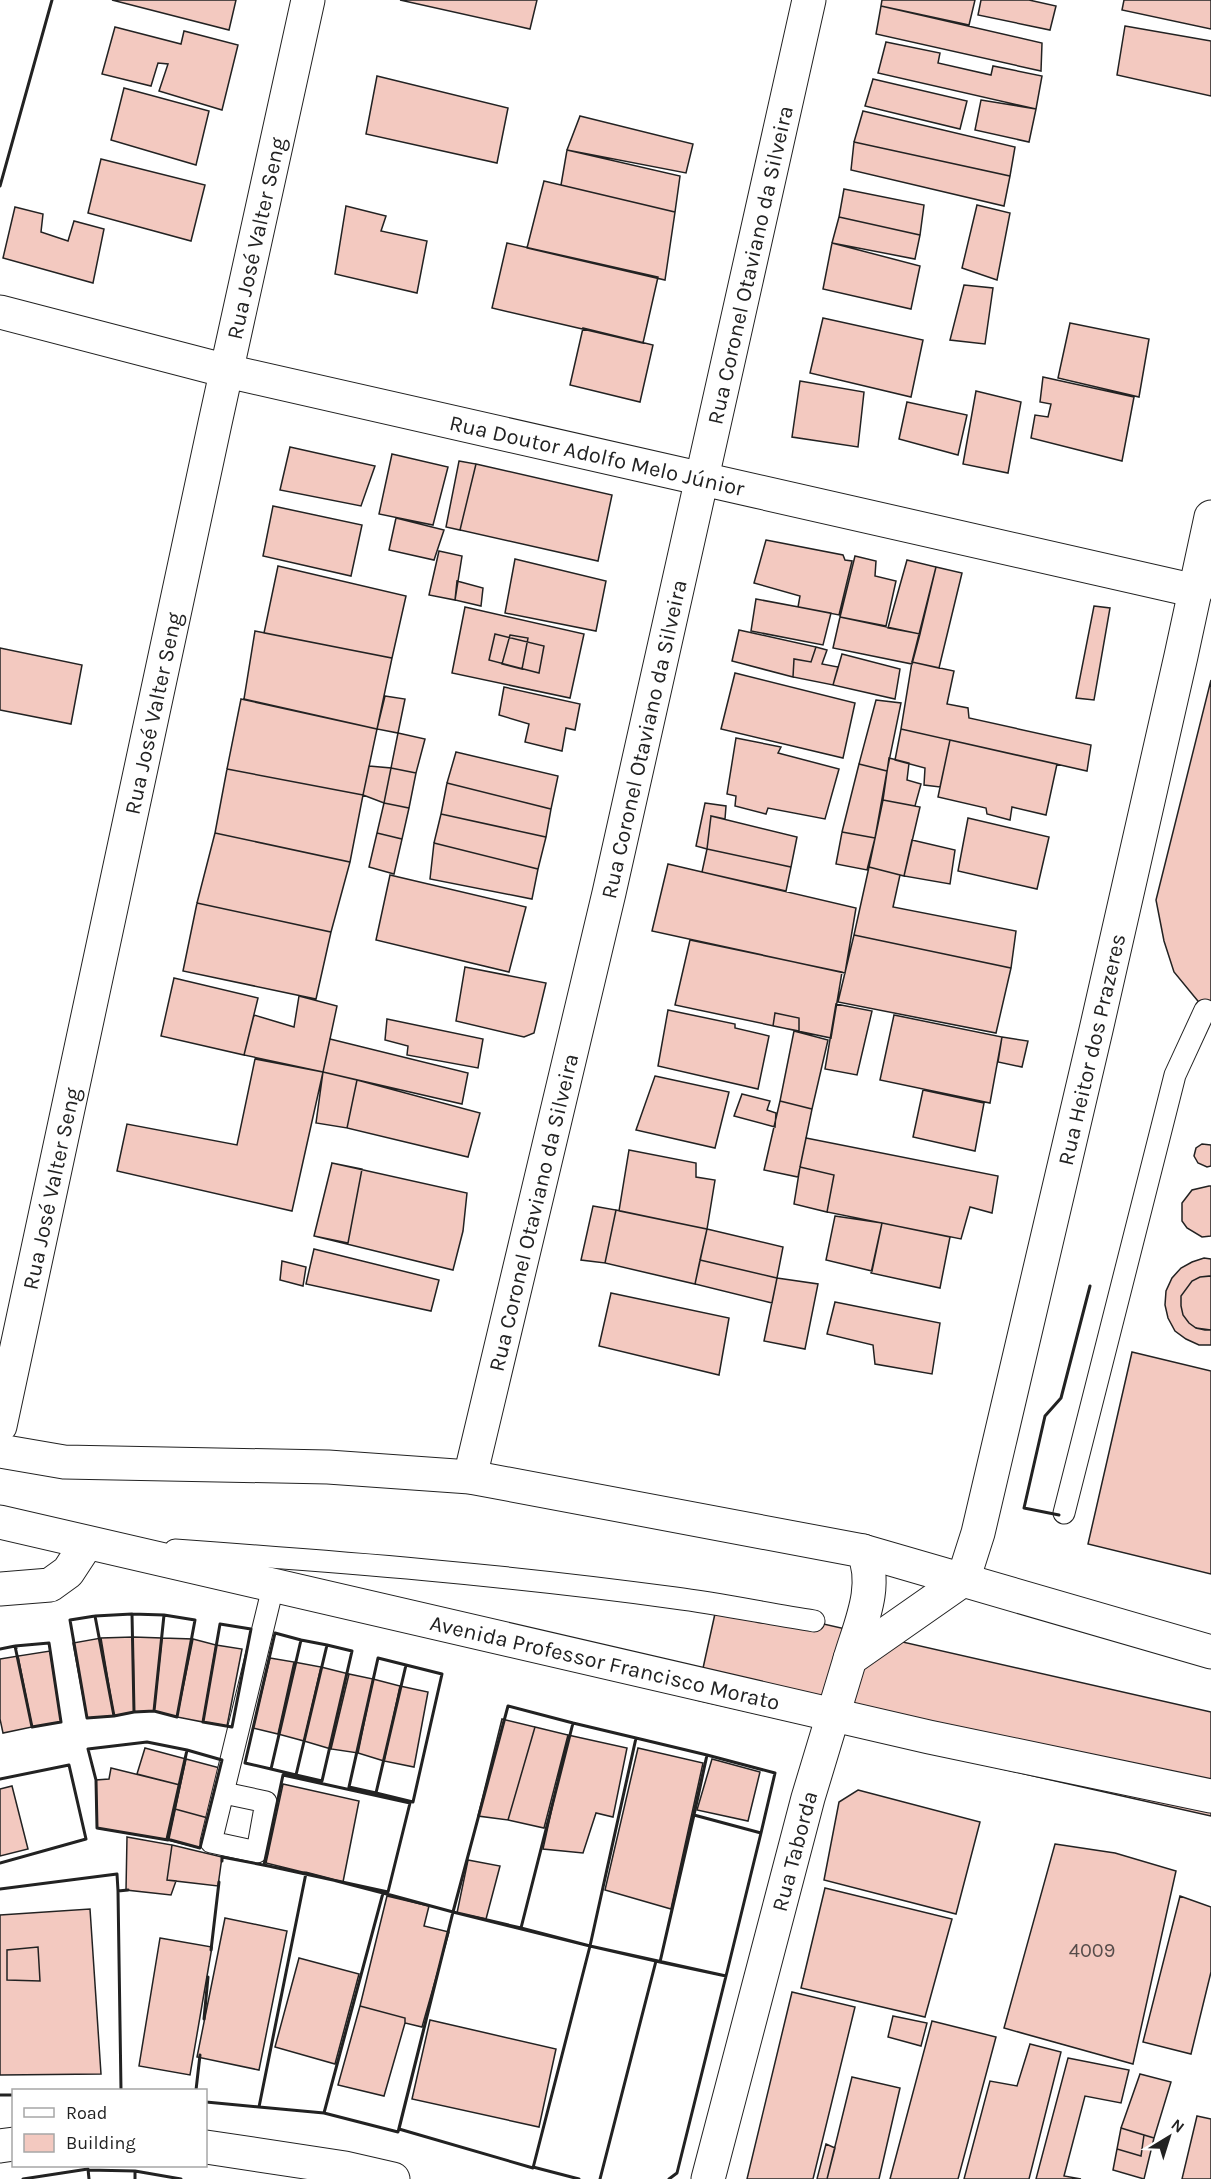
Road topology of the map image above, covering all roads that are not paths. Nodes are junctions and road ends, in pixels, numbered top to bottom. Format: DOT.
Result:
graph roads {
  1 [pos="308,0"];
  2 [pos="809,0"];
  3 [pos="0,312"];
  4 [pos="227,371"];
  5 [pos="703,479"];
  6 [pos="1211,517"];
  7 [pos="1196,591"];
  8 [pos="1205,1010"];
  9 [pos="0,1426"];
  10 [pos="0,1451"];
  11 [pos="470,1477"];
  12 [pos="1064,1513"];
  13 [pos="0,1522"];
  14 [pos="87,1543"];
  15 [pos="863,1551"];
  16 [pos="963,1580"];
  17 [pos="273,1587"];
  18 [pos="0,1589"];
  19 [pos="814,1621"];
  20 [pos="1211,1652"];
  21 [pos="850,1659"];
  22 [pos="833,1716"];
  23 [pos="224,1793"];
  24 [pos="1211,1796"];
  25 [pos="207,2147"];
  26 [pos="393,2179"];
  27 [pos="708,2179"];
  1 -- 4 [label="main road, Rua José Valter Seng"];
  2 -- 5 [label="main road, Rua Coronel Otaviano da Silveira"];
  3 -- 4 [label="main road, Rua Doutor Adolfo Melo Júnior"];
  4 -- 5 [label="main road, Rua Doutor Adolfo Melo Júnior"];
  4 -- 9 [label="main road, Rua José Valter Seng"];
  5 -- 7 [label="main road, Rua Doutor Adolfo Melo Júnior"];
  5 -- 11 [label="main road, Rua Coronel Otaviano da Silveira"];
  6 -- 7 [label="main road, Rua Heitor dos Prazeres"];
  7 -- 16 [label="main road, Rua Heitor dos Prazeres"];
  8 -- 12 [label="lane"];
  10 -- 11 [label="main road"];
  11 -- 15 [label="main road"];
  13 -- 14 [label="main road, Avenida Professor Francisco Morato"];
  14 -- 17 [label="main road, Avenida Professor Francisco Morato"];
  14 -- 18 [label="main road"];
  14 -- 19 [label="lane"];
  15 -- 16 [label="main road"];
  15 -- 21 [label="main road, Rua Taborda"];
  16 -- 20 [label="main road"];
  16 -- 21 [label="main road"];
  17 -- 22 [label="main road, Avenida Professor Francisco Morato"];
  17 -- 23 [label="lane"];
  21 -- 22 [label="main road, Rua Taborda"];
  22 -- 24 [label="main road, Avenida Professor Francisco Morato"];
  22 -- 27 [label="main road, Rua Taborda"];
  25 -- 26 [label="main road"];
}
